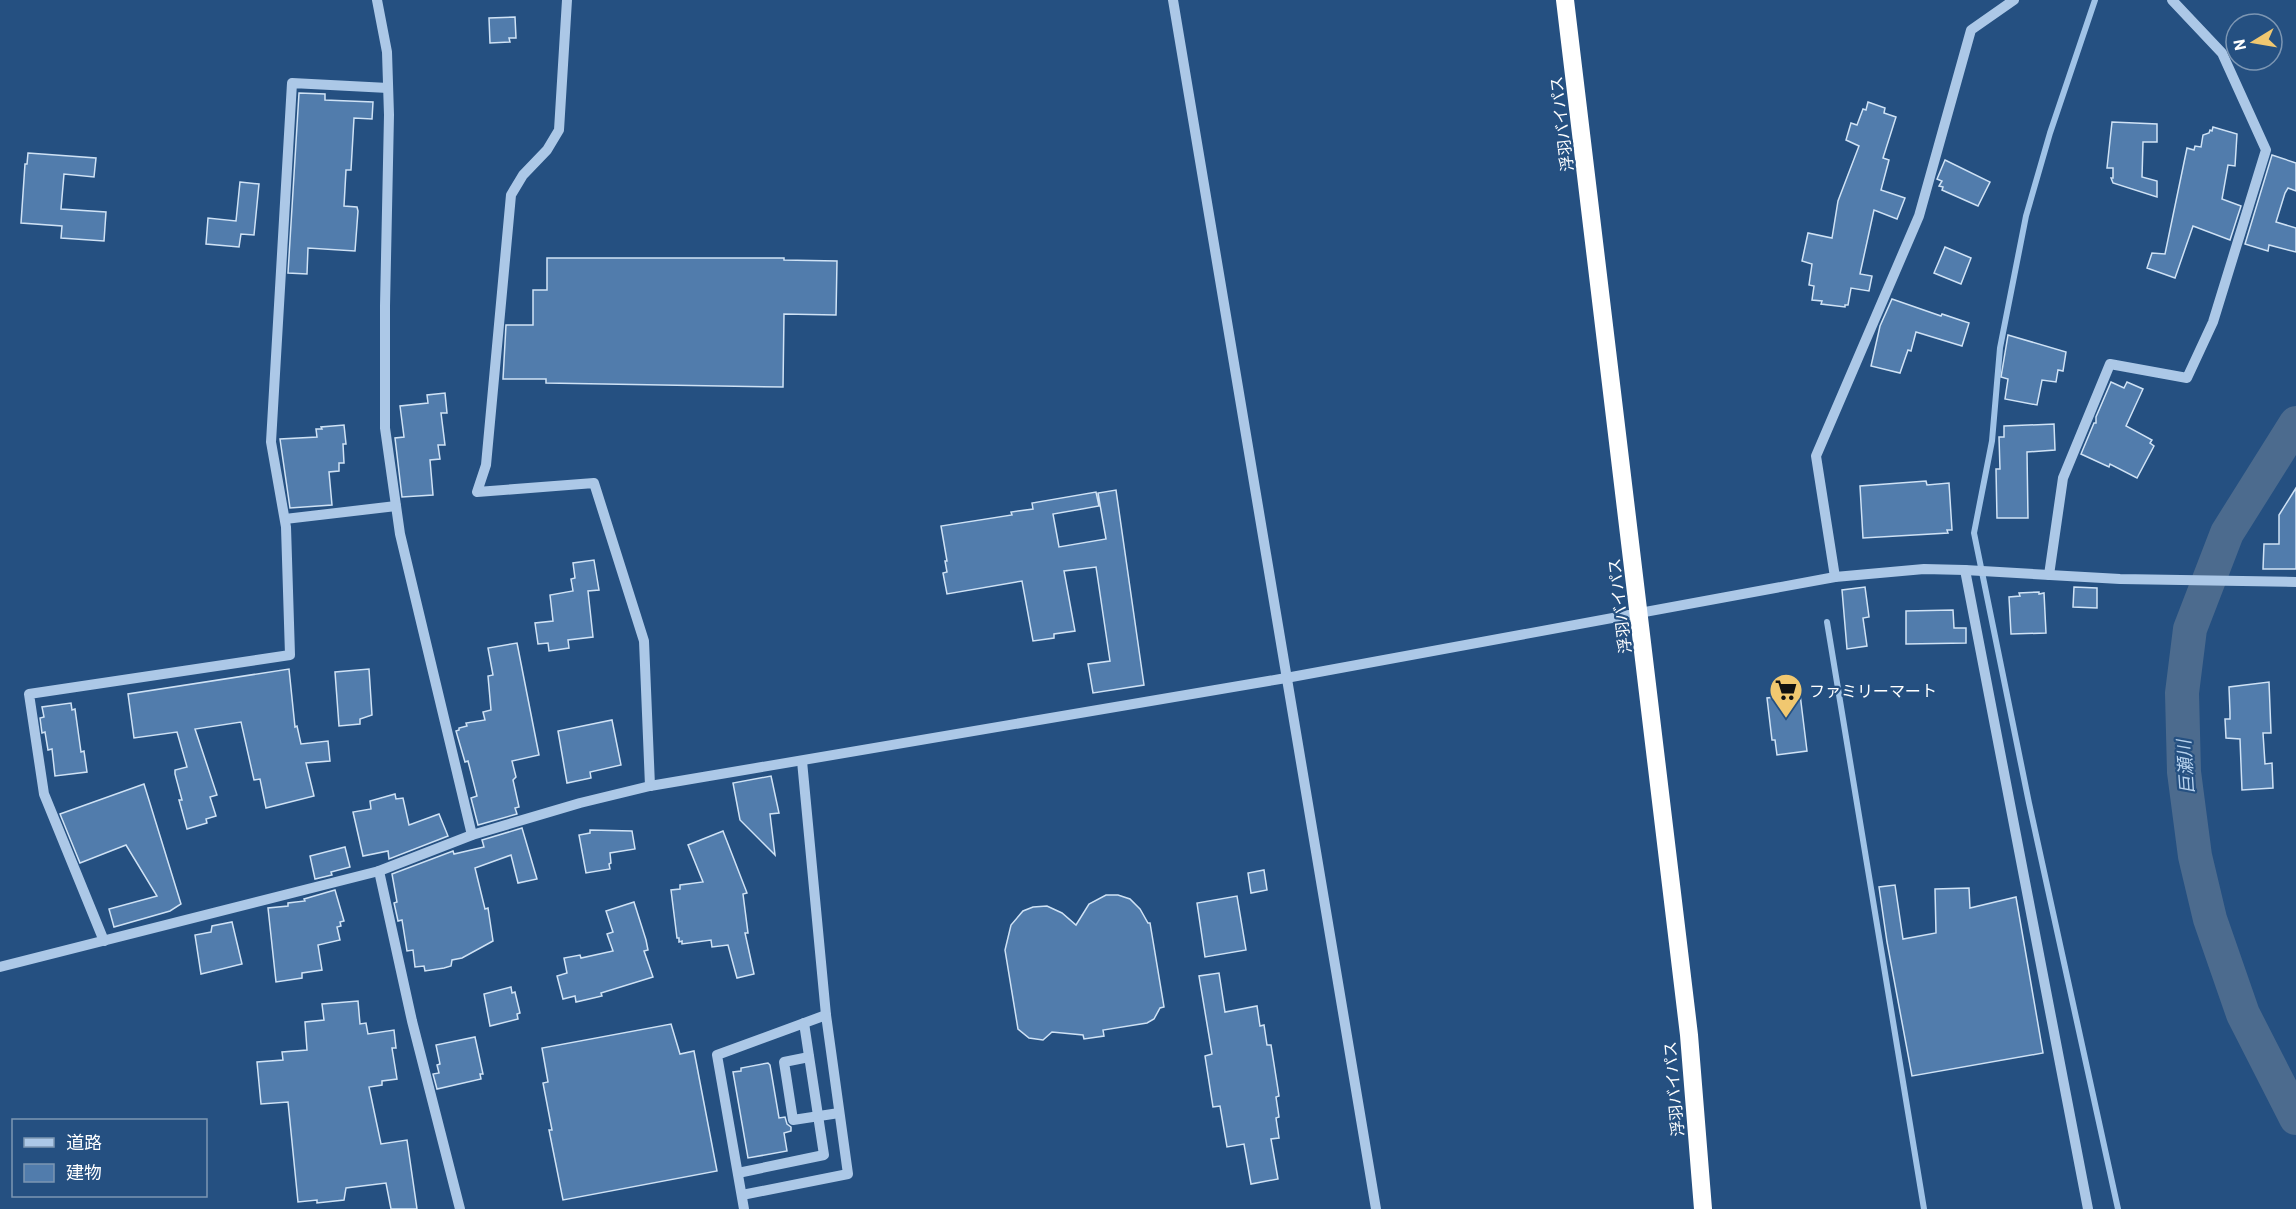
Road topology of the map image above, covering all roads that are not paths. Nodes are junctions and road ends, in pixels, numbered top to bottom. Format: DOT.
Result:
graph roads {
  1 [pos="377,0"];
  2 [pos="567,0"];
  3 [pos="1173,0"];
  4 [pos="1565,0"];
  5 [pos="2014,0"];
  6 [pos="2172,0"];
  7 [pos="388,88"];
  8 [pos="396,506"];
  9 [pos="285,519"];
  10 [pos="1965,570"];
  11 [pos="2049,575"];
  12 [pos="1835,577"];
  13 [pos="2296,582"];
  14 [pos="1640,613"];
  15 [pos="1286,678"];
  16 [pos="802,761"];
  17 [pos="650,786"];
  18 [pos="472,835"];
  19 [pos="379,871"];
  20 [pos="104,940"];
  21 [pos="0,967"];
  22 [pos="825,1014"];
  23 [pos="804,1023"];
  24 [pos="809,1057"];
  25 [pos="839,1113"];
  26 [pos="818,1116"];
  27 [pos="738,1173"];
  28 [pos="742,1196"];
  29 [pos="460,1209"];
  30 [pos="744,1209"];
  31 [pos="1376,1209"];
  32 [pos="1703,1209"];
  33 [pos="2088,1209"];
  1 -- 7 [label="street"];
  2 -- 17 [label="street"];
  3 -- 15 [label="street"];
  4 -- 14 [label="highway, 浮羽バイパス"];
  5 -- 12 [label="street"];
  6 -- 11 [label="street"];
  7 -- 8 [label="street"];
  7 -- 9 [label="street"];
  8 -- 9 [label="street"];
  8 -- 18 [label="street"];
  9 -- 20 [label="street"];
  10 -- 11 [label="street"];
  10 -- 12 [label="street"];
  10 -- 33 [label="street"];
  11 -- 13 [label="street"];
  12 -- 14 [label="street"];
  14 -- 15 [label="street"];
  14 -- 32 [label="highway, 浮羽バイパス"];
  15 -- 16 [label="street"];
  15 -- 31 [label="street"];
  16 -- 17 [label="street"];
  16 -- 22 [label="street"];
  17 -- 18 [label="street"];
  18 -- 19 [label="street"];
  19 -- 20 [label="street"];
  19 -- 29 [label="street"];
  20 -- 21 [label="street"];
  22 -- 23 [label="street"];
  22 -- 25 [label="street"];
  23 -- 24 [label="street"];
  23 -- 27 [label="street"];
  24 -- 26 [label="street"];
  24 -- 26 [label="street"];
  25 -- 26 [label="street"];
  25 -- 28 [label="street"];
  26 -- 27 [label="street"];
  27 -- 28 [label="street"];
  28 -- 30 [label="street"];
}
